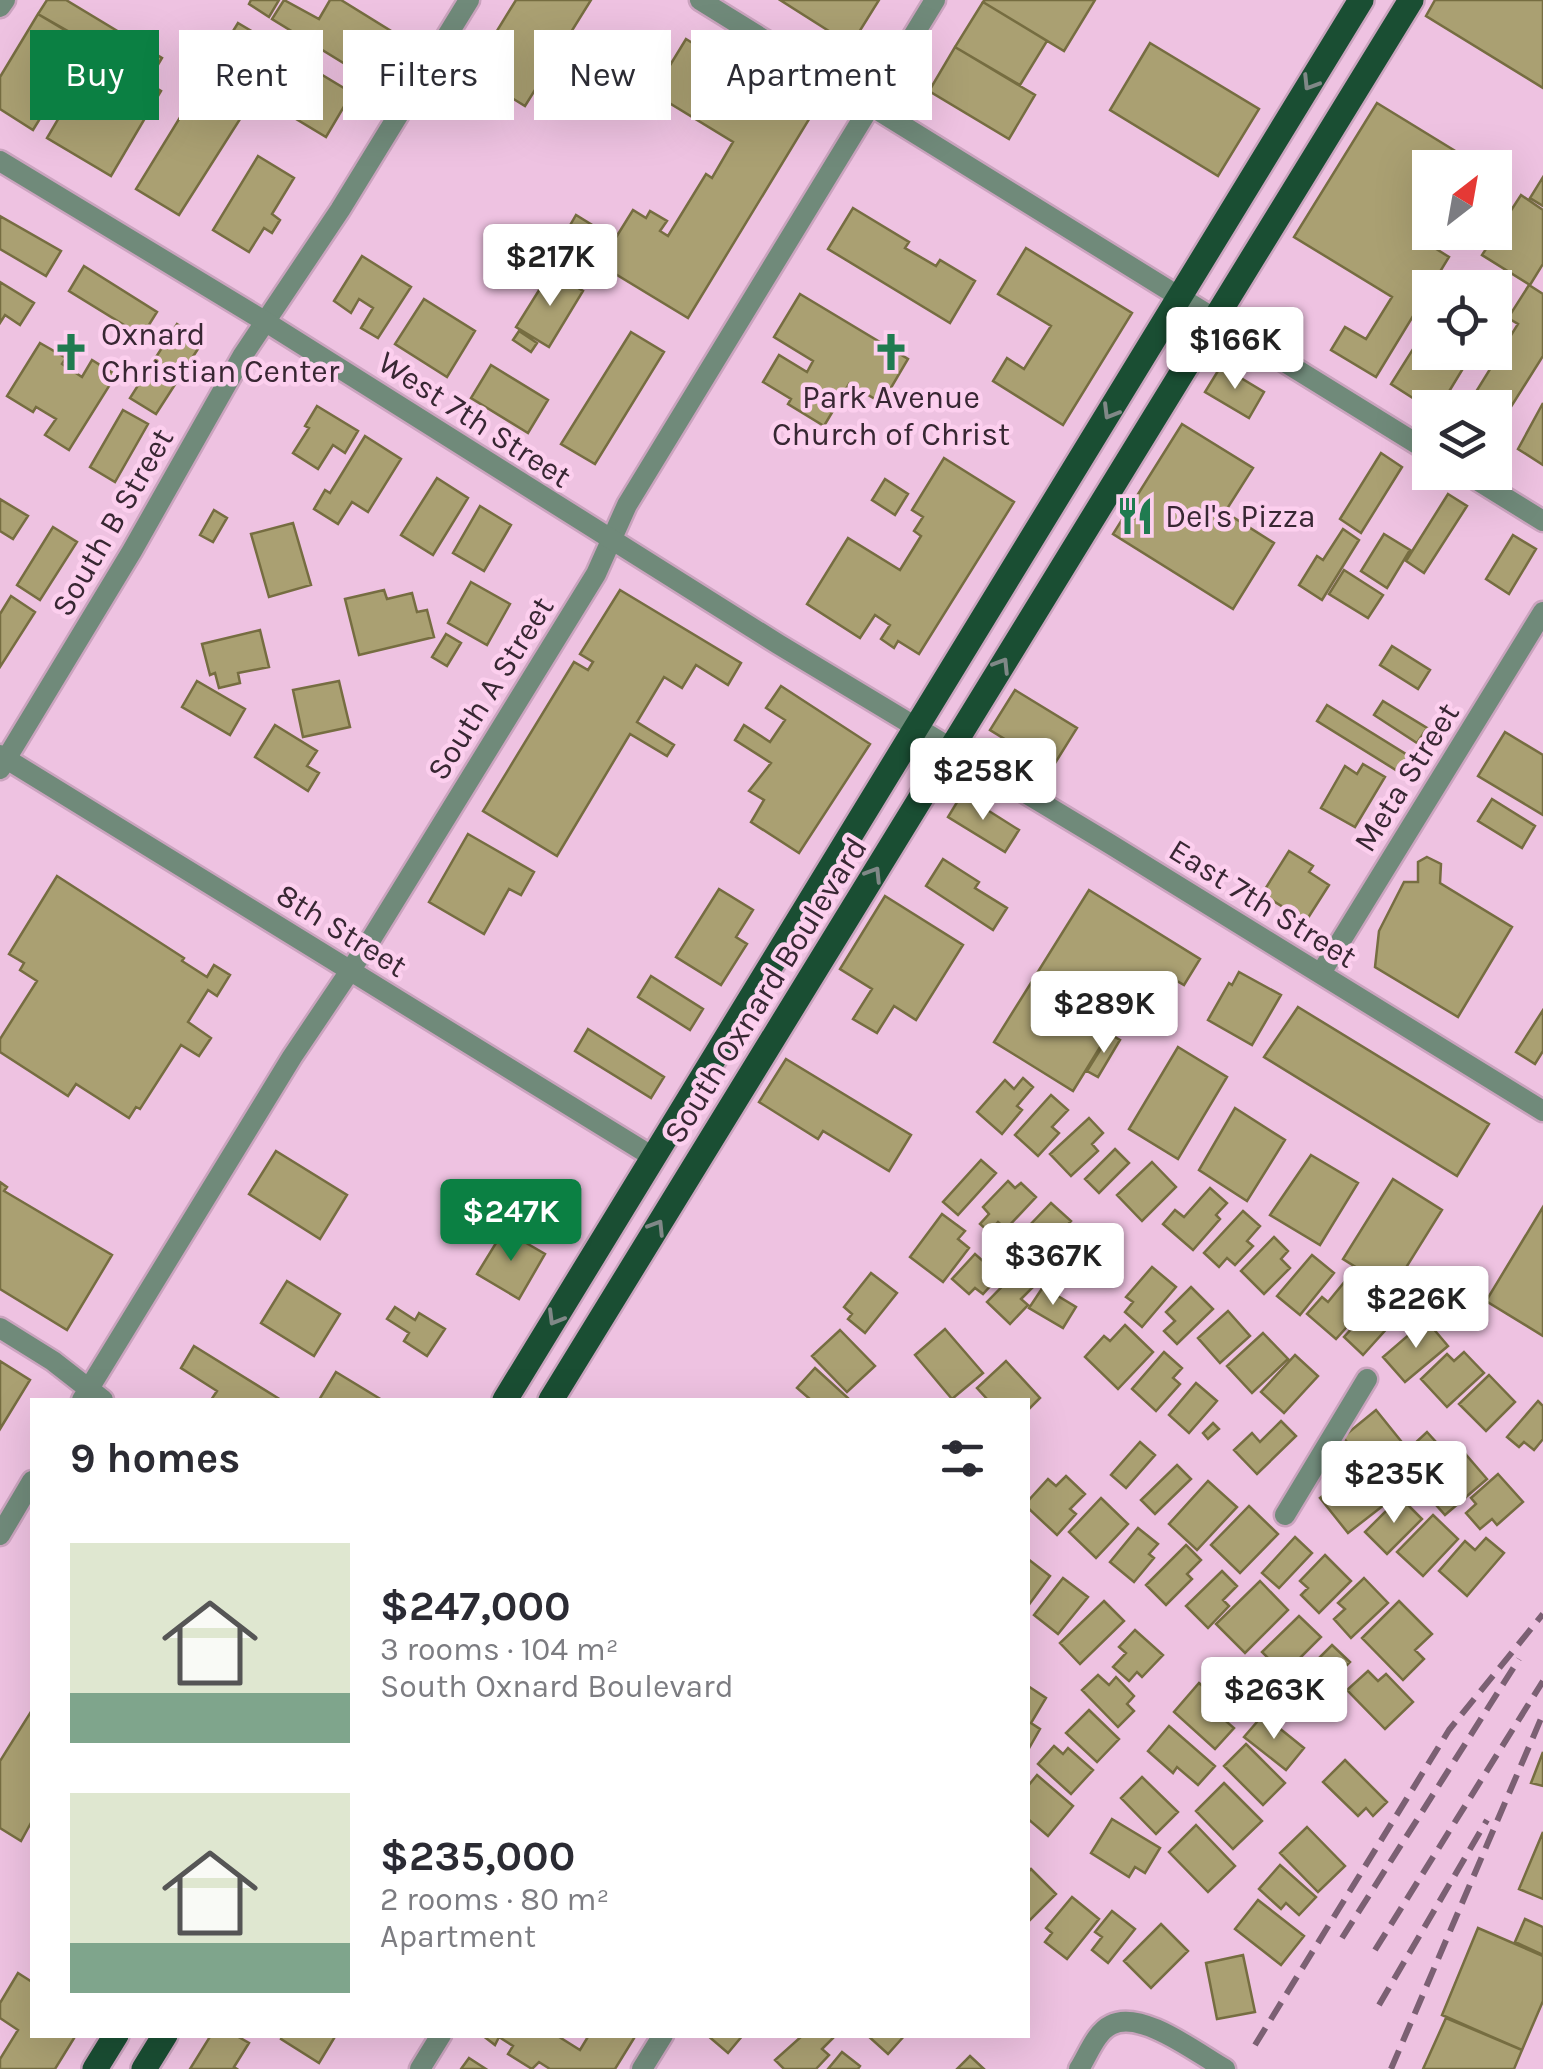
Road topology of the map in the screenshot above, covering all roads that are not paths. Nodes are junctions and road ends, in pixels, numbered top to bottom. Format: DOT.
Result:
graph roads {
  1 [pos="4,0"];
  2 [pos="469,0"];
  3 [pos="700,0"];
  4 [pos="935,0"];
  5 [pos="1362,0"];
  6 [pos="1411,0"];
  7 [pos="0,7"];
  8 [pos="750,30"];
  9 [pos="917,30"];
  10 [pos="862,120"];
  11 [pos="897,120"];
  12 [pos="0,161"];
  13 [pos="1178,298"];
  14 [pos="1214,320"];
  15 [pos="266,322"];
  16 [pos="1412,441"];
  17 [pos="1493,490"];
  18 [pos="1543,521"];
  19 [pos="612,540"];
  20 [pos="1543,612"];
  21 [pos="918,729"];
  22 [pos="950,748"];
  23 [pos="2,761"];
  24 [pos="349,969"];
  25 [pos="1321,973"];
  26 [pos="1543,1111"];
  27 [pos="653,1157"];
  28 [pos="0,1328"];
  29 [pos="1367,1379"];
  30 [pos="91,1396"];
  31 [pos="506,1398"];
  32 [pos="552,1398"];
  33 [pos="30,1484"];
  34 [pos="1286,1515"];
  35 [pos="0,1535"];
  36 [pos="114,2038"];
  37 [pos="163,2038"];
  38 [pos="439,2038"];
  39 [pos="661,2038"];
  40 [pos="95,2069"];
  41 [pos="144,2069"];
  42 [pos="420,2069"];
  43 [pos="642,2069"];
  44 [pos="1079,2069"];
  45 [pos="1225,2069"];
  1 -- 7 [label="street"];
  2 -- 15 [label="street, South B Street"];
  3 -- 8 [label="street"];
  4 -- 9 [label="street, South A Street"];
  5 -- 13 [label="main road, South Oxnard Boulevard, one-way"];
  6 -- 14 [label="main road, South Oxnard Boulevard"];
  10 -- 19 [label="street, South A Street"];
  11 -- 13 [label="street"];
  12 -- 15 [label="street, West 7th Street"];
  13 -- 14 [label="street"];
  13 -- 21 [label="main road, South Oxnard Boulevard, one-way"];
  14 -- 16 [label="street"];
  22 -- 14 [label="main road, South Oxnard Boulevard, one-way"];
  15 -- 19 [label="street, West 7th Street"];
  15 -- 23 [label="street, South B Street"];
  17 -- 18 [label="street"];
  19 -- 21 [label="street, West 7th Street"];
  19 -- 24 [label="street, South A Street"];
  20 -- 25 [label="street, Meta Street"];
  21 -- 22 [label="street, East 7th Street"];
  21 -- 27 [label="main road, South Oxnard Boulevard"];
  22 -- 25 [label="street, East 7th Street"];
  32 -- 22 [label="main road, South Oxnard Boulevard, one-way"];
  23 -- 24 [label="street, 8th Street"];
  24 -- 27 [label="street, 8th Street"];
  24 -- 30 [label="street, South A Street"];
  25 -- 26 [label="street, East 7th Street"];
  27 -- 31 [label="main road, South Oxnard Boulevard, one-way"];
  28 -- 30 [label="street"];
  29 -- 34 [label="street"];
  33 -- 35 [label="street"];
  36 -- 40 [label="main road"];
  37 -- 41 [label="main road"];
  38 -- 42 [label="street"];
  39 -- 43 [label="street"];
  44 -- 45 [label="street"];
}
